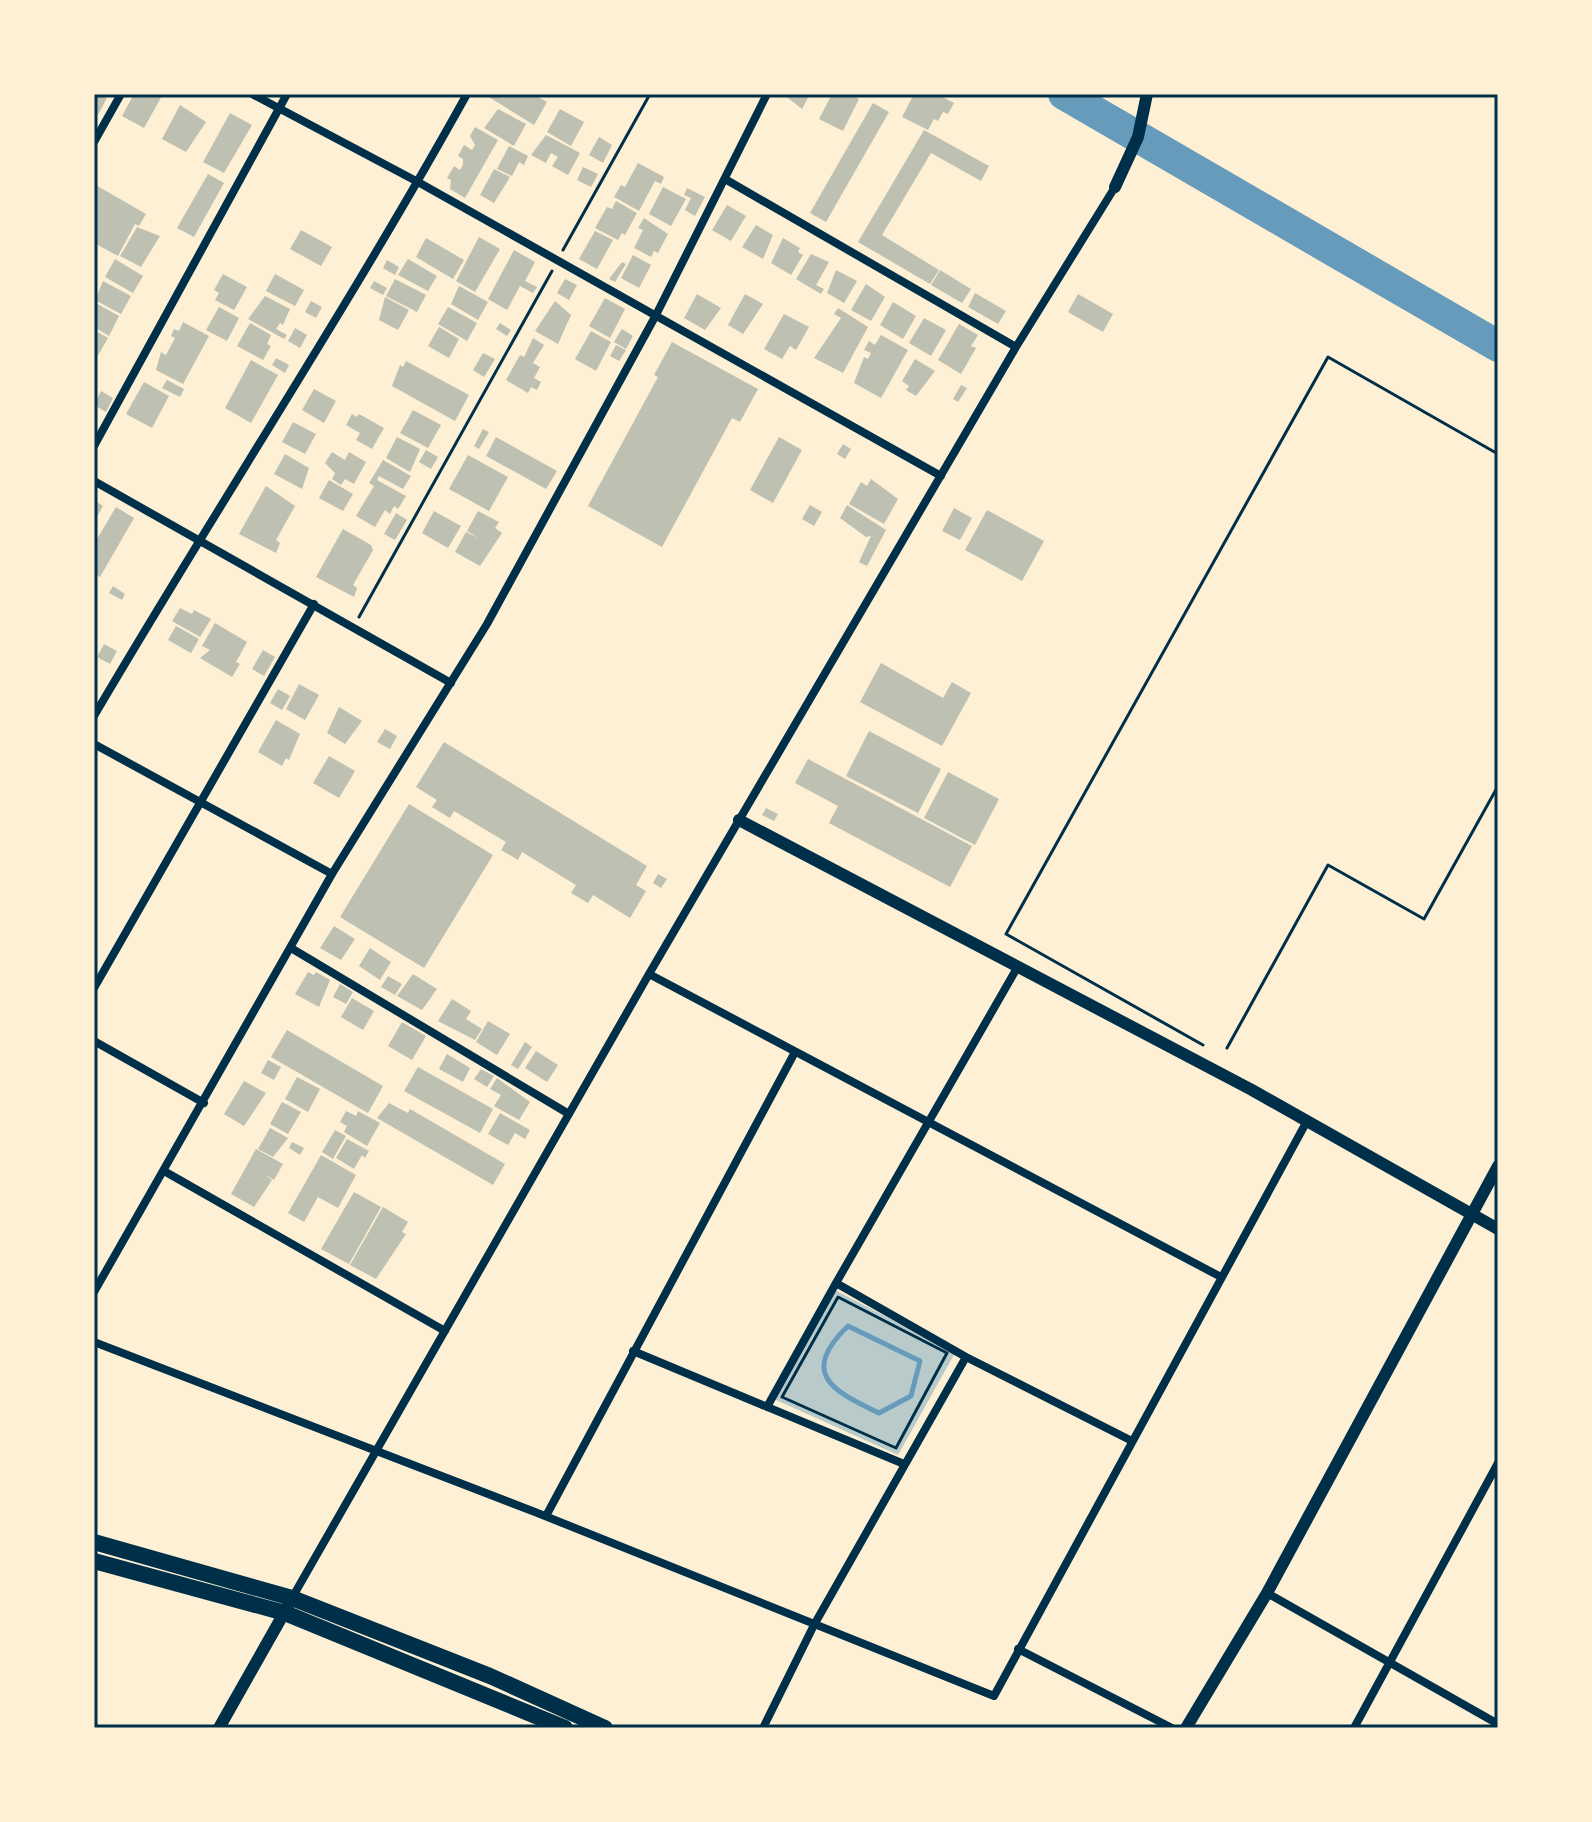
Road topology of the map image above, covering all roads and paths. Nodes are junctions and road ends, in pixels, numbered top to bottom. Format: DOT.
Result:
graph roads {
  1 [pos="121,94"];
  2 [pos="252,94"];
  3 [pos="287,94"];
  4 [pos="467,94"];
  5 [pos="650,94"];
  6 [pos="767,94"];
  7 [pos="1147,94"];
  8 [pos="279,108"];
  9 [pos="94,142"];
  10 [pos="725,179"];
  11 [pos="418,182"];
  12 [pos="1115,187"];
  13 [pos="558,260"];
  14 [pos="656,315"];
  15 [pos="1016,347"];
  16 [pos="94,446"];
  17 [pos="1498,454"];
  18 [pos="941,476"];
  19 [pos="94,481"];
  20 [pos="198,539"];
  21 [pos="314,604"];
  22 [pos="353,627"];
  23 [pos="451,683"];
  24 [pos="94,716"];
  25 [pos="94,744"];
  26 [pos="1498,786"];
  27 [pos="201,801"];
  28 [pos="739,820"];
  29 [pos="332,874"];
  30 [pos="291,948"];
  31 [pos="1017,968"];
  32 [pos="649,974"];
  33 [pos="94,988"];
  34 [pos="94,1041"];
  35 [pos="1206,1047"];
  36 [pos="1227,1048"];
  37 [pos="795,1052"];
  38 [pos="204,1103"];
  39 [pos="569,1114"];
  40 [pos="1307,1121"];
  41 [pos="929,1122"];
  42 [pos="1498,1166"];
  43 [pos="164,1171"];
  44 [pos="1472,1214"];
  45 [pos="1498,1229"];
  46 [pos="1221,1277"];
  47 [pos="836,1283"];
  48 [pos="94,1292"];
  49 [pos="445,1331"];
  50 [pos="94,1342"];
  51 [pos="633,1351"];
  52 [pos="966,1357"];
  53 [pos="782,1397"];
  54 [pos="767,1407"];
  55 [pos="1130,1440"];
  56 [pos="376,1452"];
  57 [pos="1498,1463"];
  58 [pos="904,1464"];
  59 [pos="546,1516"];
  60 [pos="94,1542"];
  61 [pos="94,1561"];
  62 [pos="1267,1593"];
  63 [pos="292,1598"];
  64 [pos="285,1613"];
  65 [pos="814,1625"];
  66 [pos="1018,1649"];
  67 [pos="1391,1662"];
  68 [pos="1498,1724"];
  69 [pos="219,1728"];
  70 [pos="565,1728"];
  71 [pos="605,1728"];
  72 [pos="763,1728"];
  73 [pos="1172,1728"];
  74 [pos="1186,1728"];
  75 [pos="1354,1728"];
  1 -- 9 [label="street"];
  2 -- 8 [label="street"];
  3 -- 8 [label="street"];
  4 -- 11 [label="street"];
  5 -- 13 [label="path"];
  6 -- 10 [label="street"];
  7 -- 12 [label="street"];
  8 -- 11 [label="street"];
  8 -- 16 [label="street"];
  10 -- 14 [label="street"];
  10 -- 15 [label="street"];
  11 -- 13 [label="street"];
  11 -- 20 [label="street"];
  12 -- 15 [label="street"];
  13 -- 14 [label="street"];
  13 -- 22 [label="path"];
  14 -- 18 [label="street"];
  14 -- 23 [label="street"];
  15 -- 18 [label="street"];
  17 -- 35 [label="path"];
  18 -- 28 [label="street"];
  19 -- 20 [label="street"];
  20 -- 21 [label="street"];
  20 -- 24 [label="street"];
  21 -- 22 [label="street"];
  21 -- 27 [label="street"];
  22 -- 23 [label="street"];
  23 -- 29 [label="street"];
  25 -- 27 [label="street"];
  26 -- 36 [label="path"];
  27 -- 29 [label="street"];
  27 -- 33 [label="street"];
  28 -- 31 [label="street"];
  28 -- 32 [label="street"];
  29 -- 30 [label="street"];
  30 -- 38 [label="street"];
  30 -- 39 [label="street"];
  31 -- 40 [label="street"];
  31 -- 41 [label="street"];
  32 -- 37 [label="street"];
  32 -- 39 [label="street"];
  34 -- 38 [label="street"];
  37 -- 41 [label="street"];
  37 -- 51 [label="street"];
  38 -- 43 [label="street"];
  39 -- 49 [label="street"];
  40 -- 44 [label="street"];
  40 -- 46 [label="street"];
  41 -- 46 [label="street"];
  41 -- 47 [label="street"];
  42 -- 44 [label="street"];
  43 -- 48 [label="street"];
  43 -- 49 [label="street"];
  44 -- 45 [label="street"];
  44 -- 62 [label="street"];
  46 -- 55 [label="street"];
  47 -- 52 [label="street"];
  47 -- 54 [label="street"];
  49 -- 56 [label="street"];
  50 -- 56 [label="street"];
  51 -- 54 [label="street"];
  51 -- 59 [label="street"];
  52 -- 55 [label="street"];
  52 -- 58 [label="street"];
  53 -- 53 [label="path"];
  54 -- 58 [label="street"];
  55 -- 66 [label="street"];
  56 -- 59 [label="street"];
  56 -- 63 [label="street"];
  57 -- 67 [label="street"];
  58 -- 65 [label="street"];
  59 -- 65 [label="street"];
  60 -- 63 [label="main road"];
  61 -- 64 [label="main road"];
  62 -- 67 [label="street"];
  62 -- 74 [label="street"];
  63 -- 64 [label="street"];
  63 -- 71 [label="main road"];
  64 -- 69 [label="street"];
  64 -- 70 [label="main road"];
  65 -- 66 [label="street"];
  65 -- 72 [label="street"];
  66 -- 73 [label="street"];
  67 -- 68 [label="street"];
  67 -- 75 [label="street"];
}
